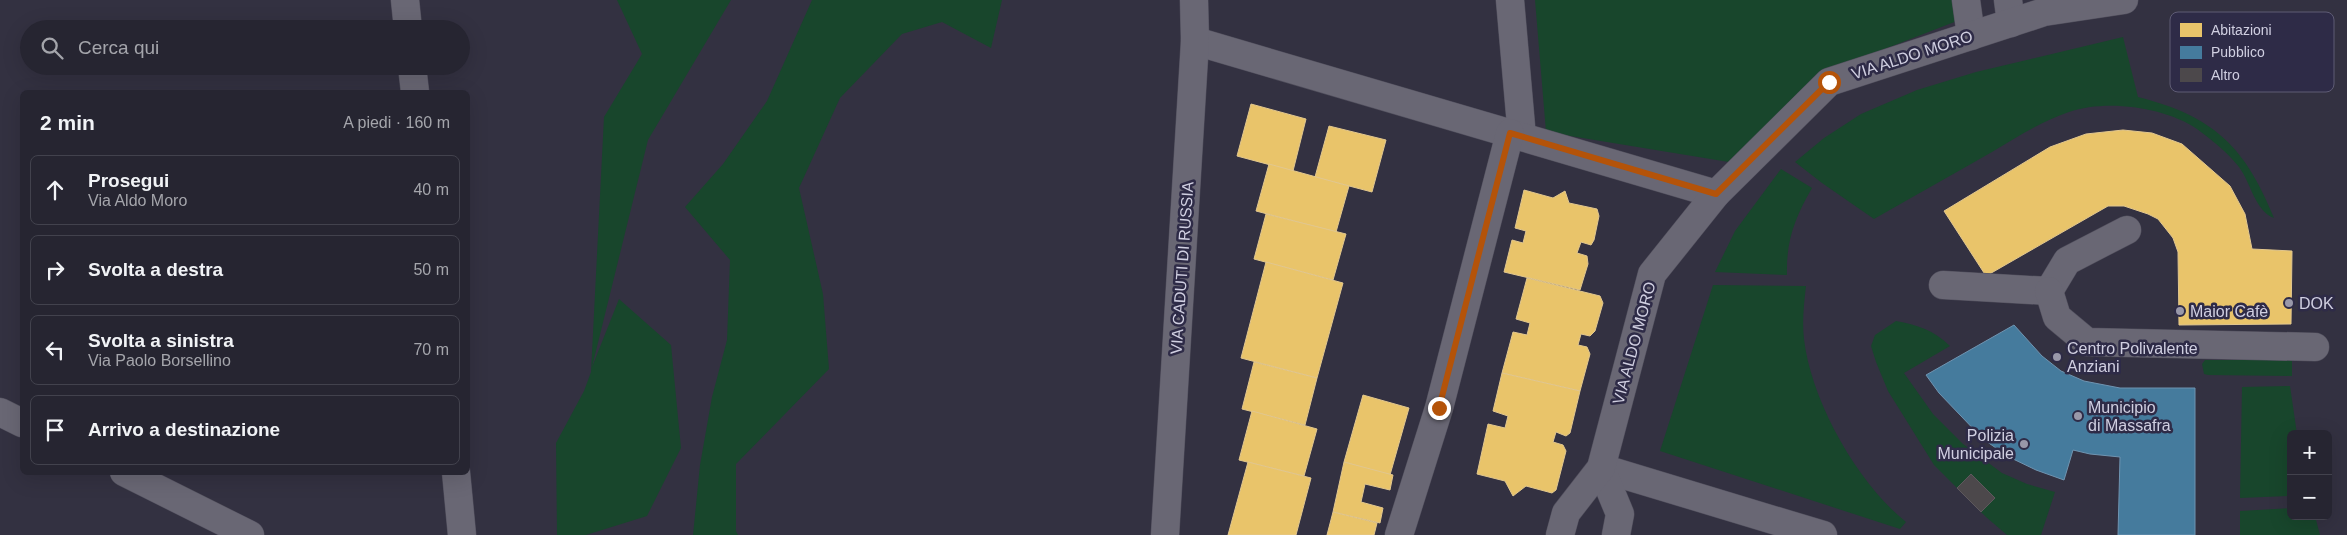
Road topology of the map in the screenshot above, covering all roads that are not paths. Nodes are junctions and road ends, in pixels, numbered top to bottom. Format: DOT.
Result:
graph roads {
  1 [pos="405,0"];
  2 [pos="1194,0"];
  3 [pos="1510,0"];
  4 [pos="1966,0"];
  5 [pos="2124,0"];
  6 [pos="2010,12"];
  7 [pos="407,20"];
  8 [pos="1971,36"];
  9 [pos="1196,41"];
  10 [pos="413,75"];
  11 [pos="415,90"];
  12 [pos="1516,135"];
  13 [pos="1716,194"];
  14 [pos="2127,230"];
  15 [pos="1943,285"];
  16 [pos="2049,291"];
  17 [pos="2315,347"];
  18 [pos="0,412"];
  19 [pos="20,422"];
  20 [pos="1601,468"];
  21 [pos="130,475"];
  22 [pos="456,475"];
  23 [pos="250,535"];
  24 [pos="462,535"];
  25 [pos="1165,535"];
  26 [pos="1399,535"];
  27 [pos="1560,535"];
  28 [pos="1616,535"];
  29 [pos="1823,535"];
  1 -- 7 [label="street"];
  2 -- 9 [label="street, VIA CADUTI DI RUSSIA"];
  3 -- 12 [label="street"];
  4 -- 8 [label="street"];
  5 -- 6 [label="street, VIA ALDO MORO"];
  6 -- 8 [label="street, VIA ALDO MORO"];
  8 -- 13 [label="street, VIA ALDO MORO"];
  9 -- 12 [label="street"];
  9 -- 25 [label="street, VIA CADUTI DI RUSSIA"];
  10 -- 11 [label="street"];
  12 -- 13 [label="street"];
  12 -- 26 [label="street"];
  13 -- 20 [label="street, VIA ALDO MORO"];
  14 -- 16 [label="street"];
  15 -- 16 [label="street"];
  16 -- 17 [label="street"];
  18 -- 19 [label="street"];
  20 -- 27 [label="street, VIA ALDO MORO"];
  20 -- 28 [label="street"];
  20 -- 29 [label="street"];
  21 -- 23 [label="street"];
  22 -- 24 [label="street"];
}
